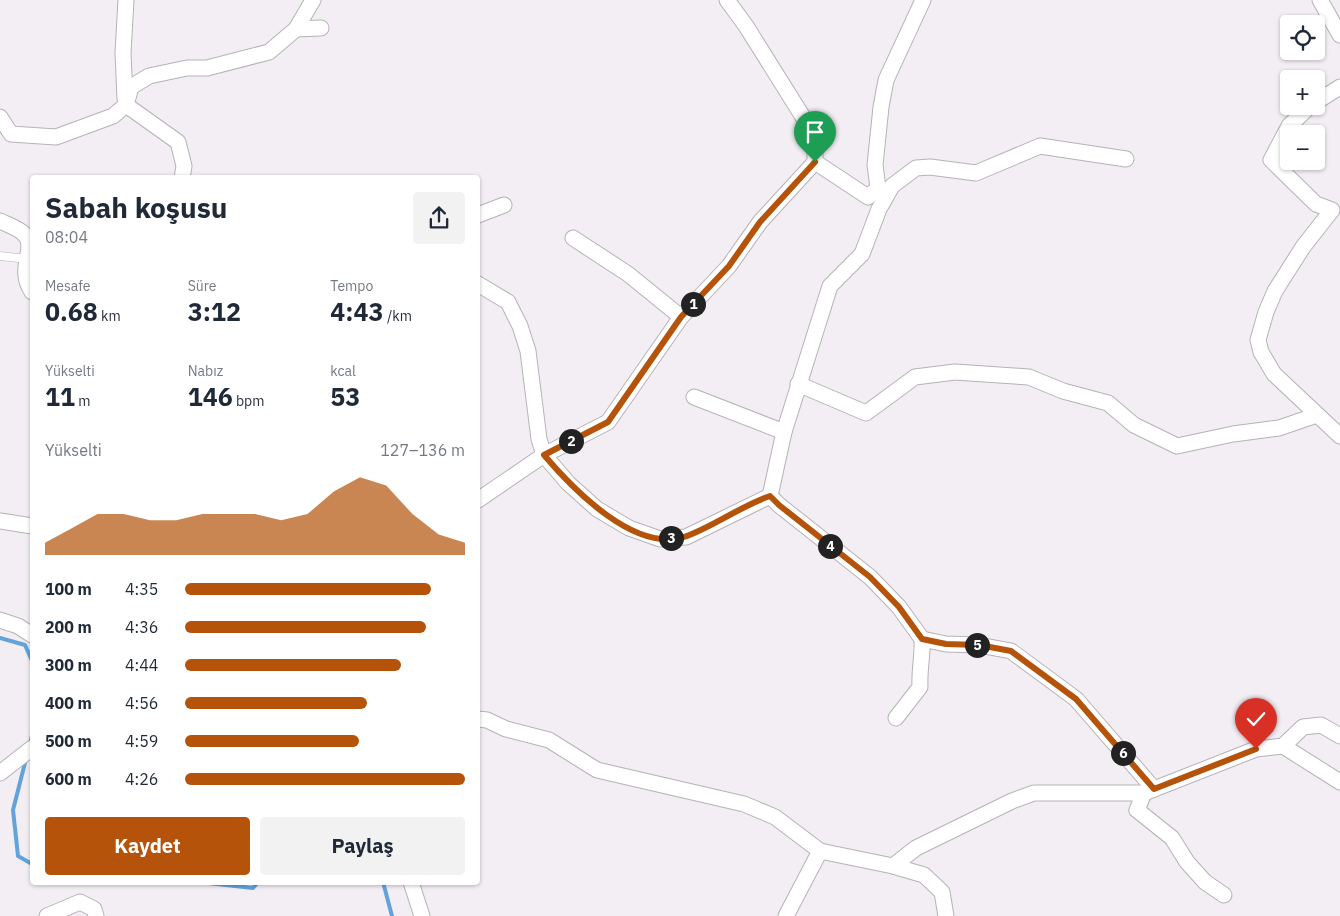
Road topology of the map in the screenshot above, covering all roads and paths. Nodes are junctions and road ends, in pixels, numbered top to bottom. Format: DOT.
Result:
graph roads {
  1 [pos="126,0"];
  2 [pos="313,0"];
  3 [pos="727,0"];
  4 [pos="923,0"];
  5 [pos="1320,0"];
  6 [pos="296,28"];
  7 [pos="321,28"];
  8 [pos="1340,35"];
  9 [pos="1340,87"];
  10 [pos="1325,96"];
  11 [pos="126,105"];
  12 [pos="1301,115"];
  13 [pos="0,117"];
  14 [pos="1126,159"];
  15 [pos="815,162"];
  16 [pos="182,175"];
  17 [pos="504,205"];
  18 [pos="480,214"];
  19 [pos="0,221"];
  20 [pos="574,238"];
  21 [pos="0,256"];
  22 [pos="27,259"];
  23 [pos="480,285"];
  24 [pos="30,287"];
  25 [pos="681,317"];
  26 [pos="798,384"];
  27 [pos="694,397"];
  28 [pos="1317,415"];
  29 [pos="784,432"];
  30 [pos="1340,436"];
  31 [pos="544,455"];
  32 [pos="770,496"];
  33 [pos="480,499"];
  34 [pos="0,521"];
  35 [pos="30,526"];
  36 [pos="0,620"];
  37 [pos="30,634"];
  38 [pos="922,639"];
  39 [pos="896,718"];
  40 [pos="480,719"];
  41 [pos="1340,736"];
  42 [pos="1283,746"];
  43 [pos="30,750"];
  44 [pos="0,773"];
  45 [pos="1340,782"];
  46 [pos="1149,791"];
  47 [pos="820,851"];
  48 [pos="893,866"];
  49 [pos="410,885"];
  50 [pos="1224,895"];
  51 [pos="47,916"];
  52 [pos="96,916"];
  53 [pos="422,916"];
  54 [pos="786,916"];
  55 [pos="946,916"];
  1 -- 11 [label="street"];
  2 -- 6 [label="street"];
  3 -- 15 [label="street"];
  4 -- 15 [label="street"];
  5 -- 8 [label="street"];
  6 -- 7 [label="street"];
  6 -- 11 [label="street"];
  9 -- 10 [label="street"];
  11 -- 13 [label="street"];
  11 -- 16 [label="street"];
  12 -- 28 [label="street"];
  14 -- 26 [label="street"];
  15 -- 25 [label="street"];
  17 -- 18 [label="street"];
  19 -- 22 [label="street"];
  20 -- 25 [label="street"];
  21 -- 22 [label="lane"];
  22 -- 24 [label="street"];
  23 -- 31 [label="street"];
  25 -- 31 [label="street"];
  26 -- 28 [label="street"];
  26 -- 29 [label="street"];
  27 -- 29 [label="street"];
  28 -- 30 [label="street"];
  29 -- 32 [label="street"];
  31 -- 32 [label="street"];
  31 -- 33 [label="street"];
  32 -- 38 [label="street"];
  34 -- 35 [label="street"];
  36 -- 37 [label="street"];
  38 -- 39 [label="street"];
  38 -- 46 [label="street"];
  40 -- 47 [label="street"];
  41 -- 42 [label="street"];
  42 -- 45 [label="street"];
  42 -- 46 [label="street"];
  43 -- 44 [label="street"];
  46 -- 48 [label="street"];
  46 -- 50 [label="street"];
  47 -- 48 [label="street"];
  47 -- 54 [label="street"];
  48 -- 55 [label="street"];
  49 -- 53 [label="street"];
  51 -- 52 [label="street"];
}
